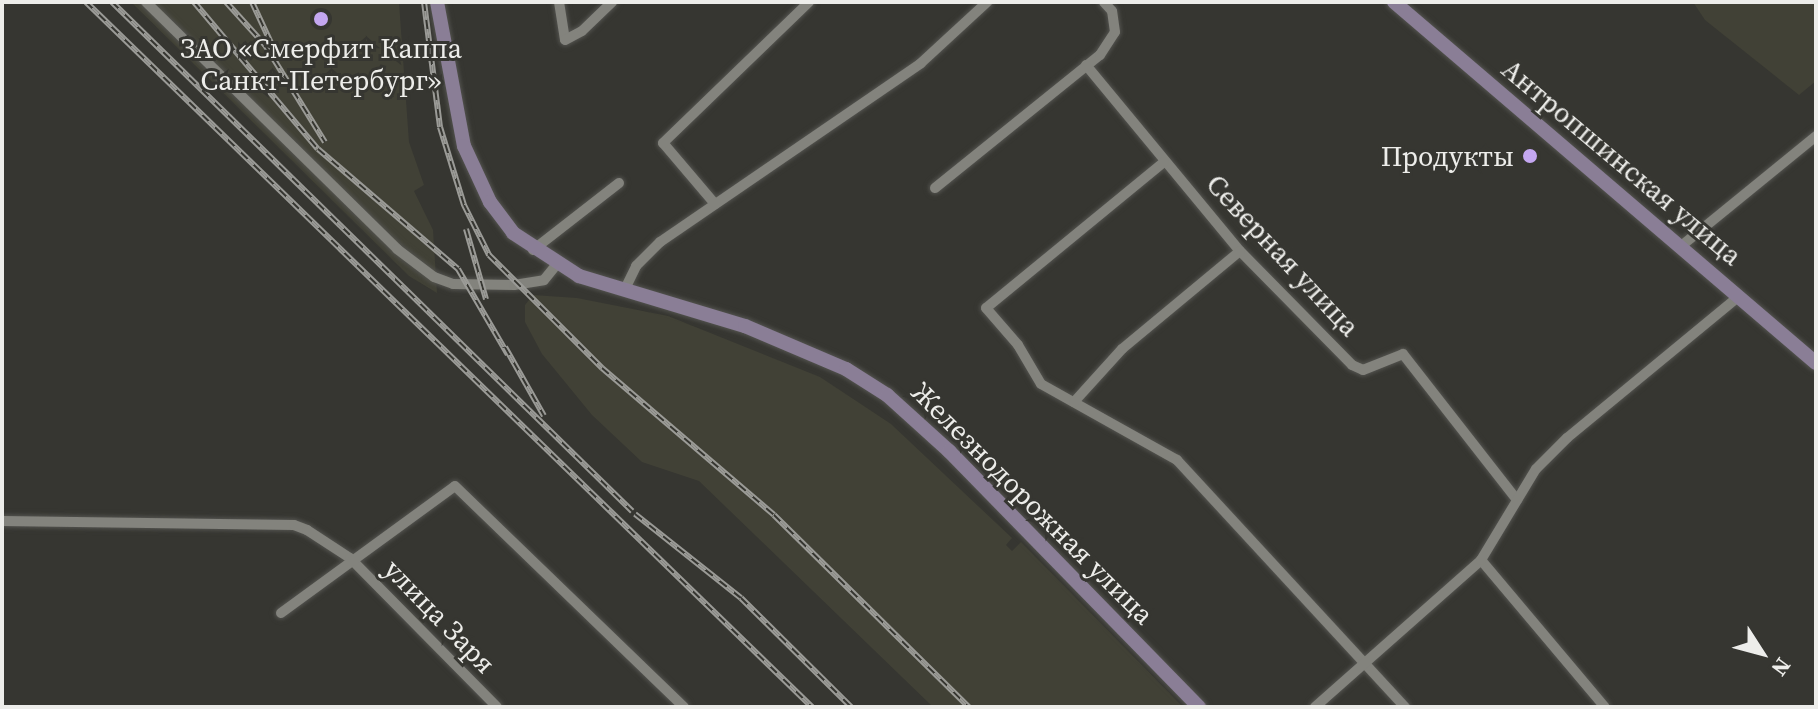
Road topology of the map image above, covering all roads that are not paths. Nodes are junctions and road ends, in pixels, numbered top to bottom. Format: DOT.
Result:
graph roads {
  1 [pos="146,2"];
  2 [pos="437,2"];
  3 [pos="559,2"];
  4 [pos="612,2"];
  5 [pos="809,2"];
  6 [pos="987,2"];
  7 [pos="1104,2"];
  8 [pos="1394,2"];
  9 [pos="1086,65"];
  10 [pos="1816,136"];
  11 [pos="1164,162"];
  12 [pos="619,183"];
  13 [pos="935,188"];
  14 [pos="715,204"];
  15 [pos="1680,247"];
  16 [pos="533,250"];
  17 [pos="1240,251"];
  18 [pos="556,265"];
  19 [pos="624,291"];
  20 [pos="1739,296"];
  21 [pos="1816,363"];
  22 [pos="1074,402"];
  23 [pos="1517,500"];
  24 [pos="2,521"];
  25 [pos="350,558"];
  26 [pos="1481,560"];
  27 [pos="281,613"];
  28 [pos="1363,663"];
  29 [pos="497,707"];
  30 [pos="684,707"];
  31 [pos="1199,707"];
  32 [pos="1315,707"];
  33 [pos="1405,707"];
  34 [pos="1605,707"];
  1 -- 18 [label="street"];
  2 -- 16 [label="street, Железнодорожная улица"];
  3 -- 4 [label="street"];
  5 -- 14 [label="street"];
  6 -- 14 [label="street"];
  7 -- 9 [label="street"];
  8 -- 15 [label="street, Антропшинская улица"];
  9 -- 11 [label="street, Северная улица"];
  9 -- 13 [label="street"];
  10 -- 15 [label="street"];
  11 -- 17 [label="street, Северная улица"];
  11 -- 22 [label="street"];
  12 -- 16 [label="street"];
  14 -- 19 [label="street"];
  15 -- 20 [label="street, Антропшинская улица"];
  16 -- 18 [label="street, Железнодорожная улица"];
  17 -- 22 [label="street"];
  17 -- 23 [label="street, Северная улица"];
  18 -- 19 [label="street, Железнодорожная улица"];
  19 -- 31 [label="street, Железнодорожная улица"];
  20 -- 21 [label="street, Антропшинская улица"];
  20 -- 23 [label="street"];
  22 -- 28 [label="street"];
  23 -- 26 [label="street"];
  24 -- 25 [label="street, улица Заря"];
  25 -- 27 [label="street"];
  25 -- 29 [label="street, улица Заря"];
  25 -- 30 [label="street"];
  26 -- 28 [label="street"];
  26 -- 34 [label="street"];
  28 -- 32 [label="street"];
  28 -- 33 [label="street"];
}
